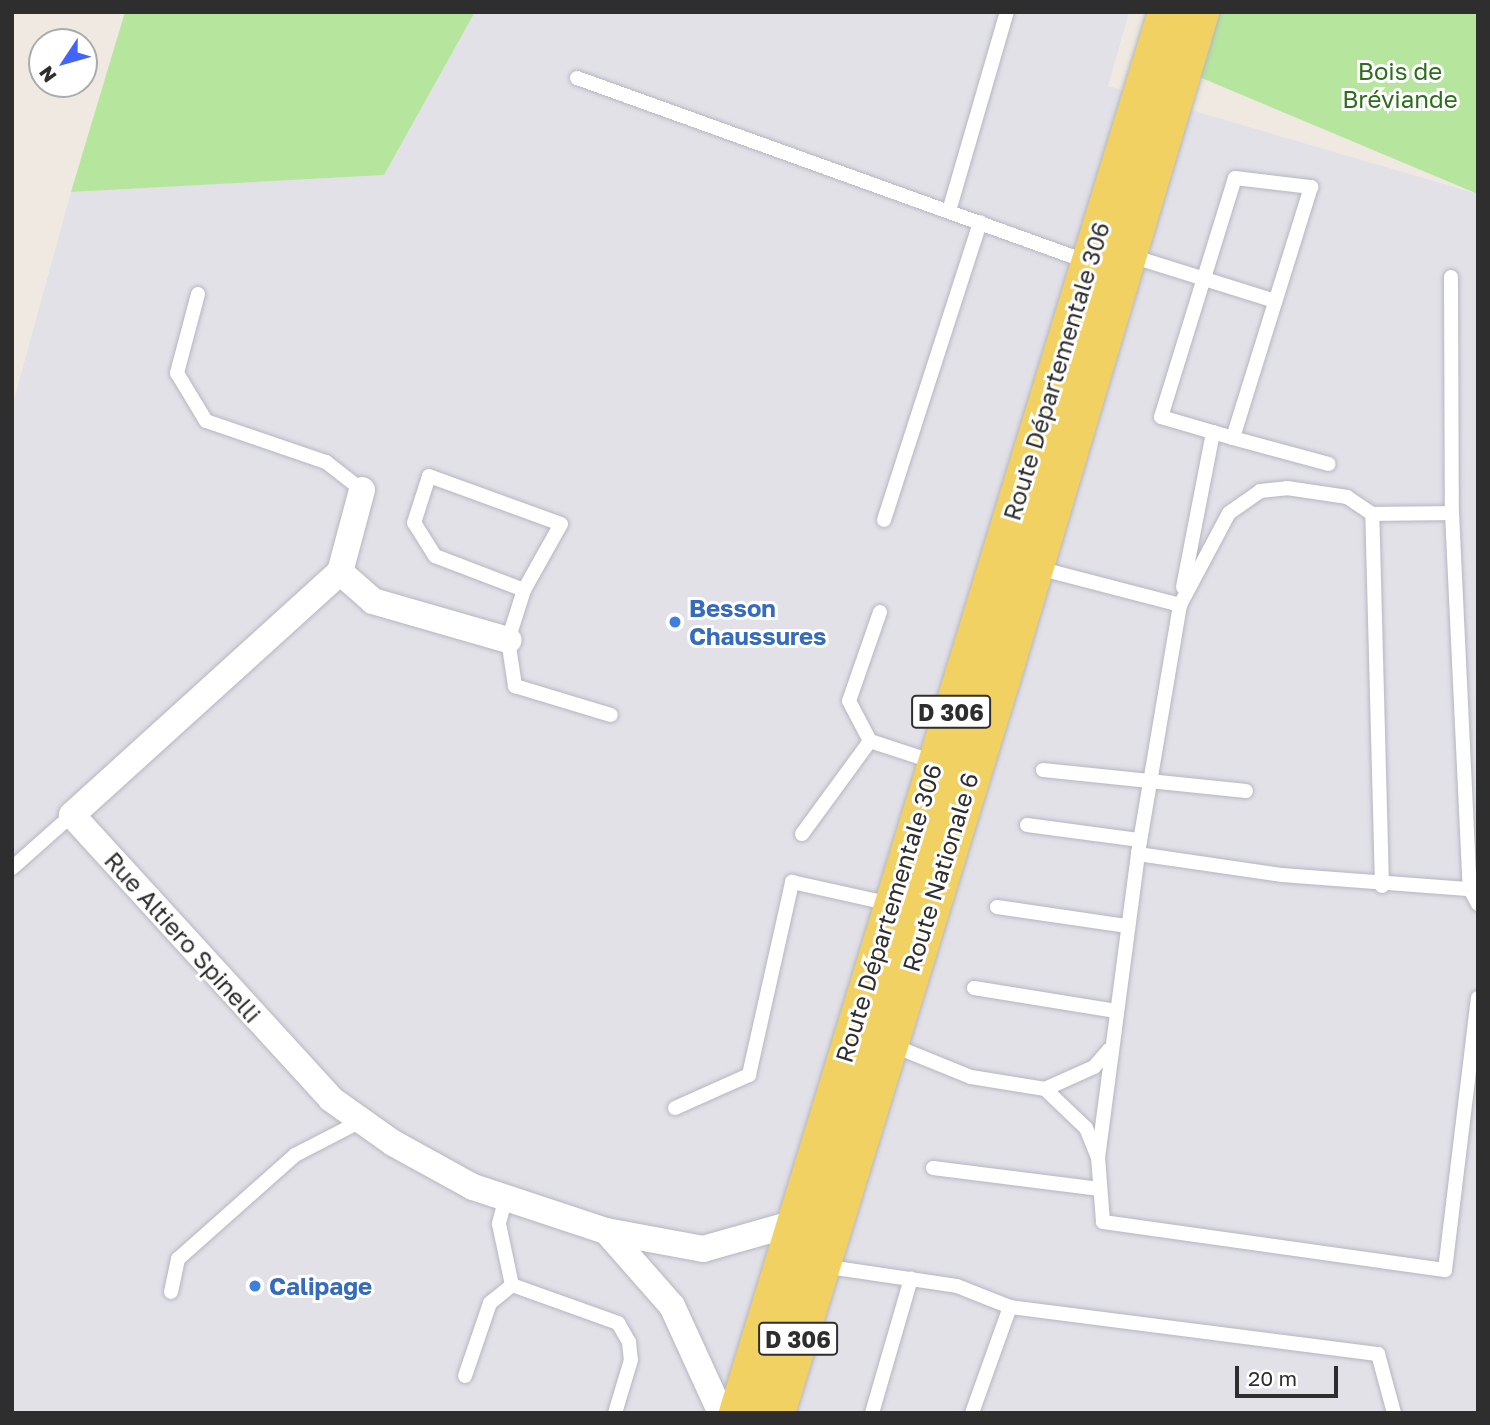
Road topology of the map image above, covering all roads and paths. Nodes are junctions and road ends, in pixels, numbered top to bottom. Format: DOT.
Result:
graph roads {
  1 [pos="1007,12"];
  2 [pos="1167,12"];
  3 [pos="1200,12"];
  4 [pos="577,78"];
  5 [pos="950,211"];
  6 [pos="980,222"];
  7 [pos="1126,254"];
  8 [pos="1090,263"];
  9 [pos="1451,277"];
  10 [pos="1206,279"];
  11 [pos="198,294"];
  12 [pos="1275,301"];
  13 [pos="1213,432"];
  14 [pos="1233,438"];
  15 [pos="1329,464"];
  16 [pos="1062,480"];
  17 [pos="362,490"];
  18 [pos="1452,513"];
  19 [pos="1372,514"];
  20 [pos="884,520"];
  21 [pos="1033,567"];
  22 [pos="340,572"];
  23 [pos="524,590"];
  24 [pos="1180,605"];
  25 [pos="880,612"];
  26 [pos="508,640"];
  27 [pos="611,715"];
  28 [pos="870,740"];
  29 [pos="936,762"];
  30 [pos="1043,770"];
  31 [pos="1151,783"];
  32 [pos="964,788"];
  33 [pos="1246,791"];
  34 [pos="72,815"];
  35 [pos="1027,825"];
  36 [pos="802,834"];
  37 [pos="1139,847"];
  38 [pos="12,868"];
  39 [pos="1382,886"];
  40 [pos="1470,890"];
  41 [pos="1478,904"];
  42 [pos="892,905"];
  43 [pos="997,907"];
  44 [pos="1128,926"];
  45 [pos="974,988"];
  46 [pos="1478,998"];
  47 [pos="1116,1011"];
  48 [pos="869,1036"];
  49 [pos="1109,1050"];
  50 [pos="1045,1088"];
  51 [pos="675,1108"];
  52 [pos="361,1121"];
  53 [pos="1098,1157"];
  54 [pos="933,1168"];
  55 [pos="1100,1189"];
  56 [pos="506,1197"];
  57 [pos="792,1224"];
  58 [pos="606,1231"];
  59 [pos="821,1266"];
  60 [pos="911,1279"];
  61 [pos="512,1285"];
  62 [pos="171,1292"];
  63 [pos="1010,1307"];
  64 [pos="465,1376"];
  65 [pos="615,1413"];
  66 [pos="721,1413"];
  67 [pos="738,1413"];
  68 [pos="776,1413"];
  69 [pos="872,1413"];
  70 [pos="972,1413"];
  71 [pos="1394,1413"];
  1 -- 5 [label="lane"];
  2 -- 8 [label="main road, Route Départementale 306 / D 306"];
  3 -- 7 [label="main road, Route Départementale 306 / D 306"];
  4 -- 5 [label="lane"];
  5 -- 6 [label="lane"];
  6 -- 8 [label="lane"];
  6 -- 20 [label="lane"];
  7 -- 10 [label="lane"];
  7 -- 16 [label="main road, Route Départementale 306 / D 306"];
  8 -- 29 [label="main road, Route Départementale 306 / D 306"];
  9 -- 18 [label="lane"];
  10 -- 12 [label="lane"];
  10 -- 12 [label="lane"];
  10 -- 13 [label="lane"];
  11 -- 17 [label="lane"];
  12 -- 14 [label="lane"];
  13 -- 14 [label="lane"];
  13 -- 24 [label="lane"];
  14 -- 15 [label="lane"];
  16 -- 21 [label="main road, Route Nationale 6 / D 306"];
  17 -- 22 [label="street"];
  18 -- 19 [label="lane"];
  18 -- 40 [label="lane"];
  19 -- 24 [label="lane"];
  19 -- 39 [label="lane"];
  21 -- 24 [label="lane"];
  21 -- 32 [label="main road, Route Nationale 6 / D 306"];
  22 -- 26 [label="street"];
  22 -- 34 [label="street"];
  23 -- 23 [label="lane"];
  23 -- 26 [label="lane"];
  24 -- 31 [label="lane"];
  25 -- 28 [label="lane"];
  26 -- 27 [label="lane"];
  28 -- 29 [label="lane"];
  28 -- 36 [label="lane"];
  29 -- 32 [label="lane"];
  29 -- 42 [label="main road, Route Départementale 306 / D 306"];
  30 -- 31 [label="lane"];
  31 -- 33 [label="lane"];
  31 -- 37 [label="lane"];
  32 -- 48 [label="main road, Route Nationale 6 / D 306"];
  34 -- 38 [label="lane"];
  34 -- 52 [label="street, Rue Altiero Spinelli"];
  35 -- 37 [label="lane"];
  37 -- 39 [label="lane"];
  37 -- 44 [label="lane"];
  39 -- 40 [label="lane"];
  40 -- 41 [label="lane"];
  42 -- 48 [label="main road, Route Départementale 306 / D 306"];
  42 -- 51 [label="lane"];
  43 -- 44 [label="lane"];
  44 -- 47 [label="lane"];
  45 -- 47 [label="lane"];
  46 -- 55 [label="lane"];
  47 -- 49 [label="lane"];
  48 -- 50 [label="lane"];
  48 -- 57 [label="main road, Route Départementale 306 / D 306"];
  48 -- 59 [label="main road, Route Nationale 6 / D 306"];
  49 -- 50 [label="lane"];
  49 -- 53 [label="lane"];
  50 -- 53 [label="lane"];
  52 -- 56 [label="street, Rue Altiero Spinelli"];
  52 -- 62 [label="lane"];
  53 -- 55 [label="lane"];
  54 -- 55 [label="lane"];
  56 -- 58 [label="street, Rue Altiero Spinelli"];
  56 -- 61 [label="lane"];
  57 -- 58 [label="street, Rue Altiero Spinelli"];
  57 -- 67 [label="main road, Route Départementale 306 / D 306"];
  58 -- 66 [label="street"];
  59 -- 60 [label="lane"];
  59 -- 68 [label="main road, D 306"];
  60 -- 63 [label="lane"];
  60 -- 69 [label="lane"];
  61 -- 64 [label="lane"];
  61 -- 65 [label="lane"];
  63 -- 70 [label="lane"];
  63 -- 71 [label="lane"];
}
